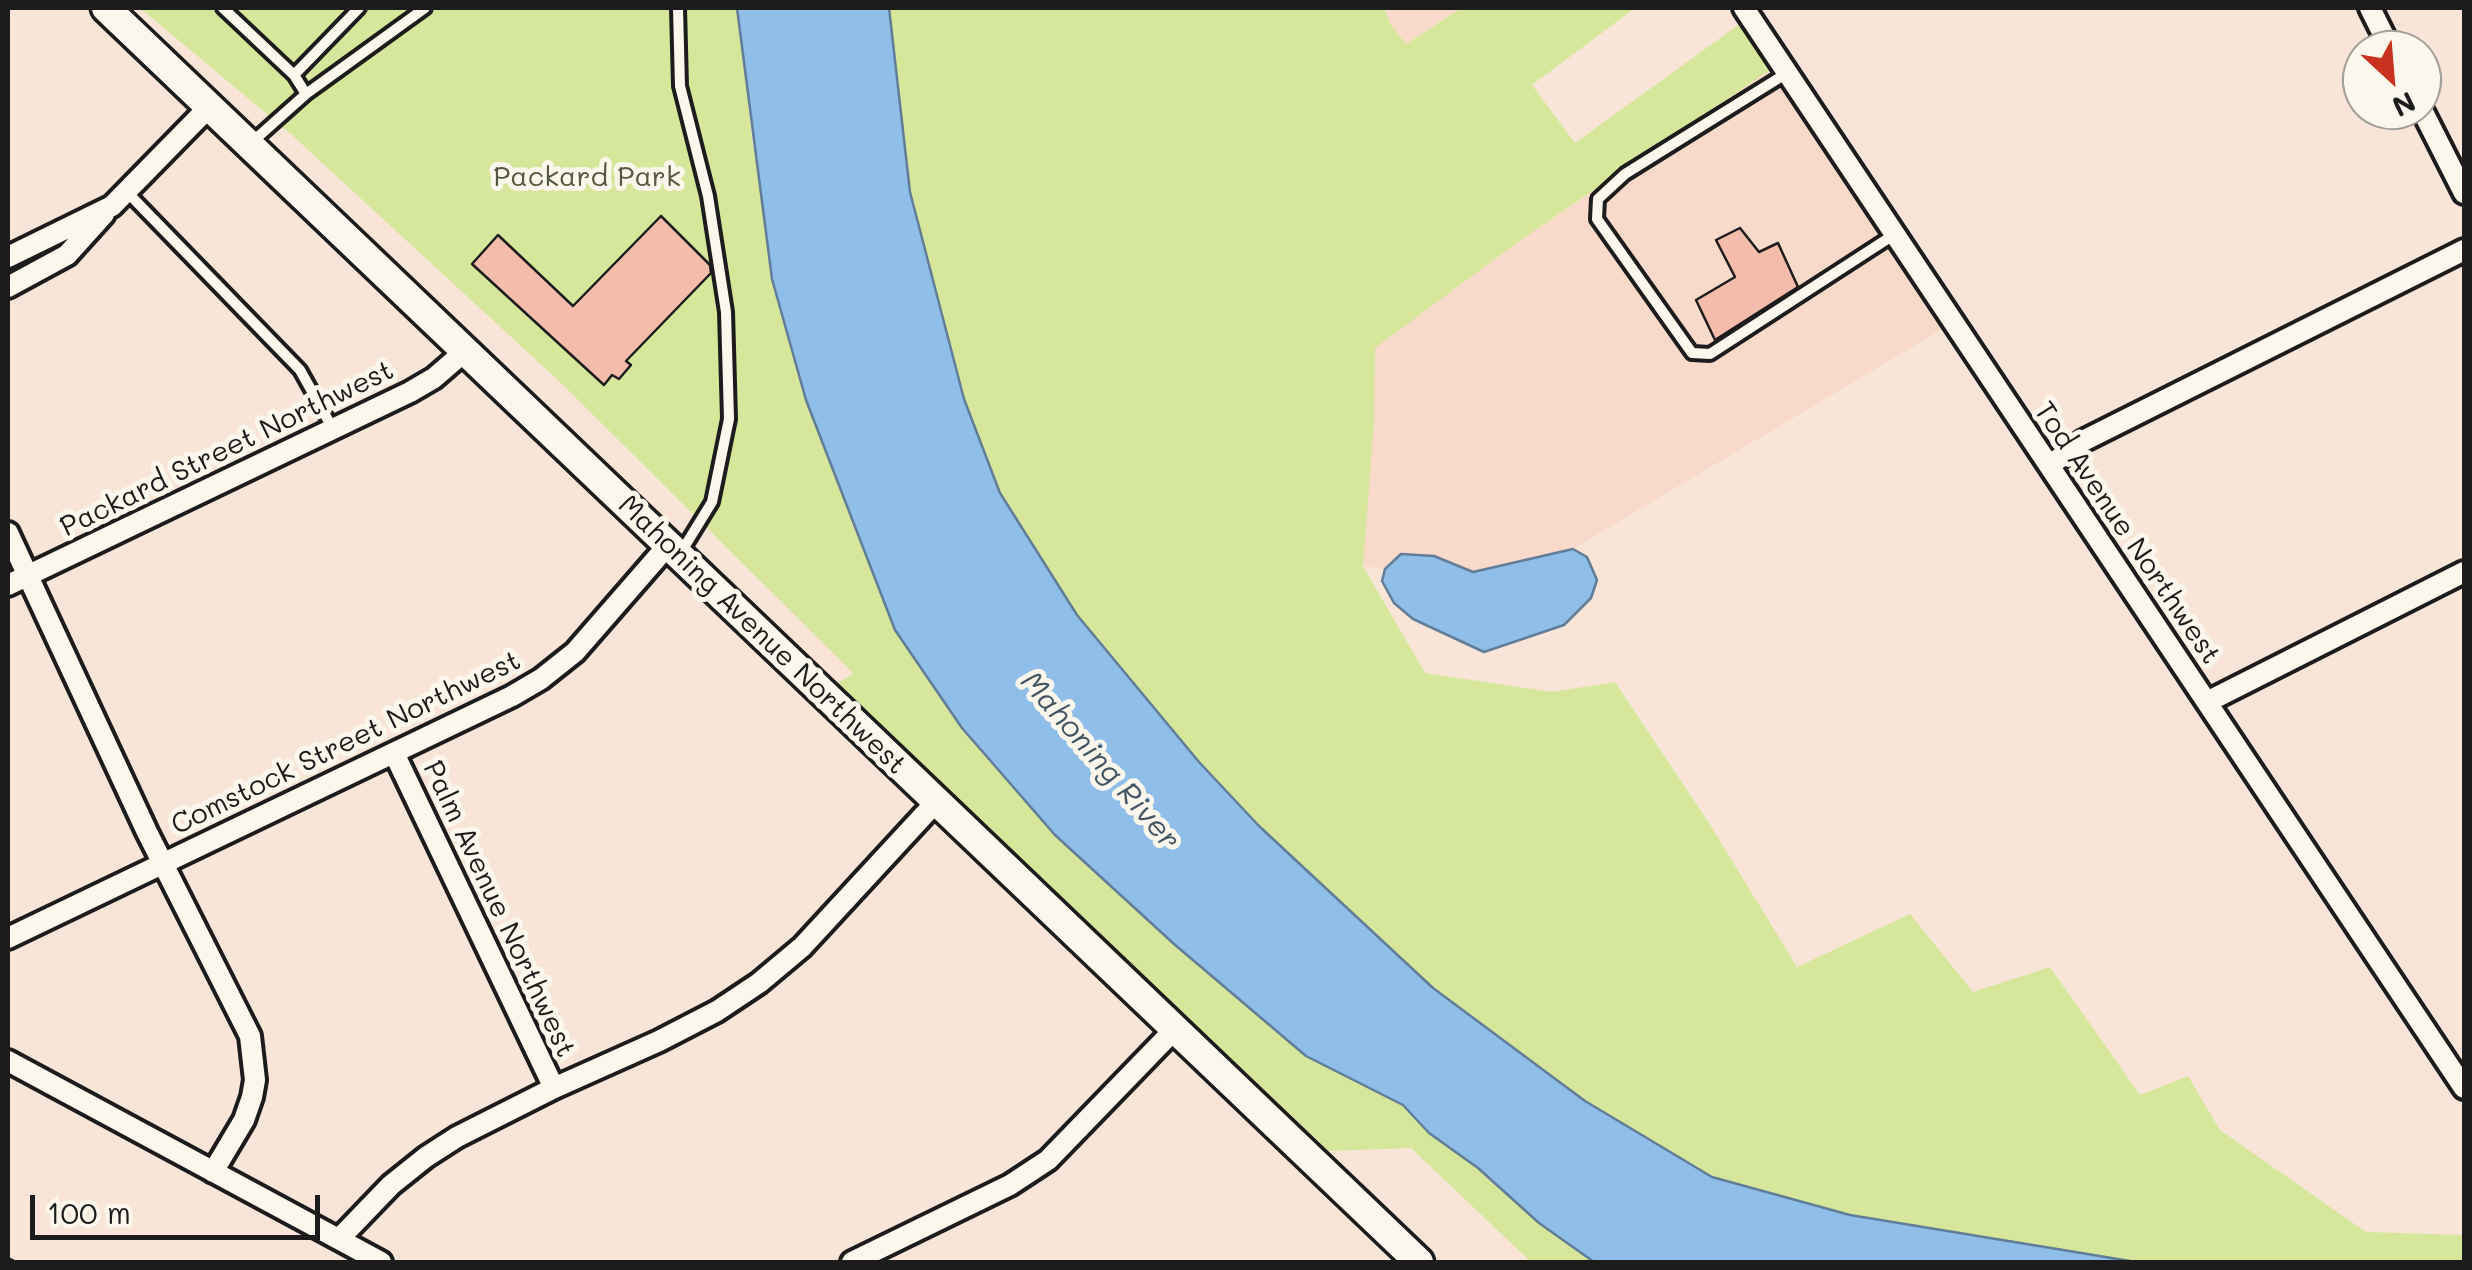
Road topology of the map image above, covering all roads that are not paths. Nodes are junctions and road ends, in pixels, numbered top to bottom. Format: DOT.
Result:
graph roads {
  1 [pos="224,8"];
  2 [pos="359,8"];
  3 [pos="422,8"];
  4 [pos="678,8"];
  5 [pos="1744,8"];
  6 [pos="119,12"];
  7 [pos="1788,73"];
  8 [pos="294,75"];
  9 [pos="306,94"];
  10 [pos="209,107"];
  11 [pos="2432,130"];
  12 [pos="249,146"];
  13 [pos="2464,193"];
  14 [pos="119,198"];
  15 [pos="1894,234"];
  16 [pos="2464,250"];
  17 [pos="8,257"];
  18 [pos="8,287"];
  19 [pos="464,352"];
  20 [pos="333,429"];
  21 [pos="2050,464"];
  22 [pos="8,533"];
  23 [pos="675,550"];
  24 [pos="2464,572"];
  25 [pos="17,580"];
  26 [pos="2209,701"];
  27 [pos="394,752"];
  28 [pos="935,803"];
  29 [pos="163,862"];
  30 [pos="8,938"];
  31 [pos="1173,1031"];
  32 [pos="8,1061"];
  33 [pos="554,1088"];
  34 [pos="2464,1088"];
  35 [pos="213,1172"];
  36 [pos="339,1239"];
  37 [pos="381,1262"];
  38 [pos="852,1262"];
  39 [pos="1418,1262"];
  1 -- 8 [label="lane"];
  2 -- 8 [label="lane"];
  3 -- 9 [label="lane"];
  4 -- 23 [label="lane"];
  5 -- 7 [label="street, Tod Avenue Northwest"];
  6 -- 10 [label="main road, Mahoning Avenue Northwest"];
  7 -- 15 [label="street, Tod Avenue Northwest"];
  7 -- 15 [label="lane"];
  8 -- 9 [label="lane"];
  9 -- 12 [label="lane"];
  10 -- 12 [label="main road, Mahoning Avenue Northwest"];
  10 -- 14 [label="street"];
  11 -- 13 [label="street"];
  12 -- 19 [label="main road, Mahoning Avenue Northwest"];
  14 -- 17 [label="street"];
  14 -- 18 [label="street"];
  14 -- 20 [label="lane"];
  15 -- 21 [label="street, Tod Avenue Northwest"];
  16 -- 21 [label="street"];
  19 -- 20 [label="street, Packard Street Northwest"];
  19 -- 23 [label="main road, Mahoning Avenue Northwest"];
  20 -- 25 [label="street, Packard Street Northwest"];
  21 -- 26 [label="street, Tod Avenue Northwest"];
  22 -- 25 [label="street"];
  23 -- 27 [label="street, Comstock Street Northwest"];
  23 -- 28 [label="main road, Mahoning Avenue Northwest"];
  24 -- 26 [label="street"];
  25 -- 29 [label="street"];
  26 -- 34 [label="street, Tod Avenue Northwest"];
  27 -- 29 [label="street, Comstock Street Northwest"];
  27 -- 33 [label="street, Palm Avenue Northwest"];
  28 -- 31 [label="main road, Mahoning Avenue Northwest"];
  28 -- 33 [label="street"];
  29 -- 30 [label="street, Comstock Street Northwest"];
  29 -- 35 [label="street"];
  31 -- 38 [label="street"];
  31 -- 39 [label="main road, Mahoning Avenue Northwest"];
  32 -- 35 [label="street"];
  33 -- 36 [label="street"];
  35 -- 36 [label="street"];
  36 -- 37 [label="street"];
}
